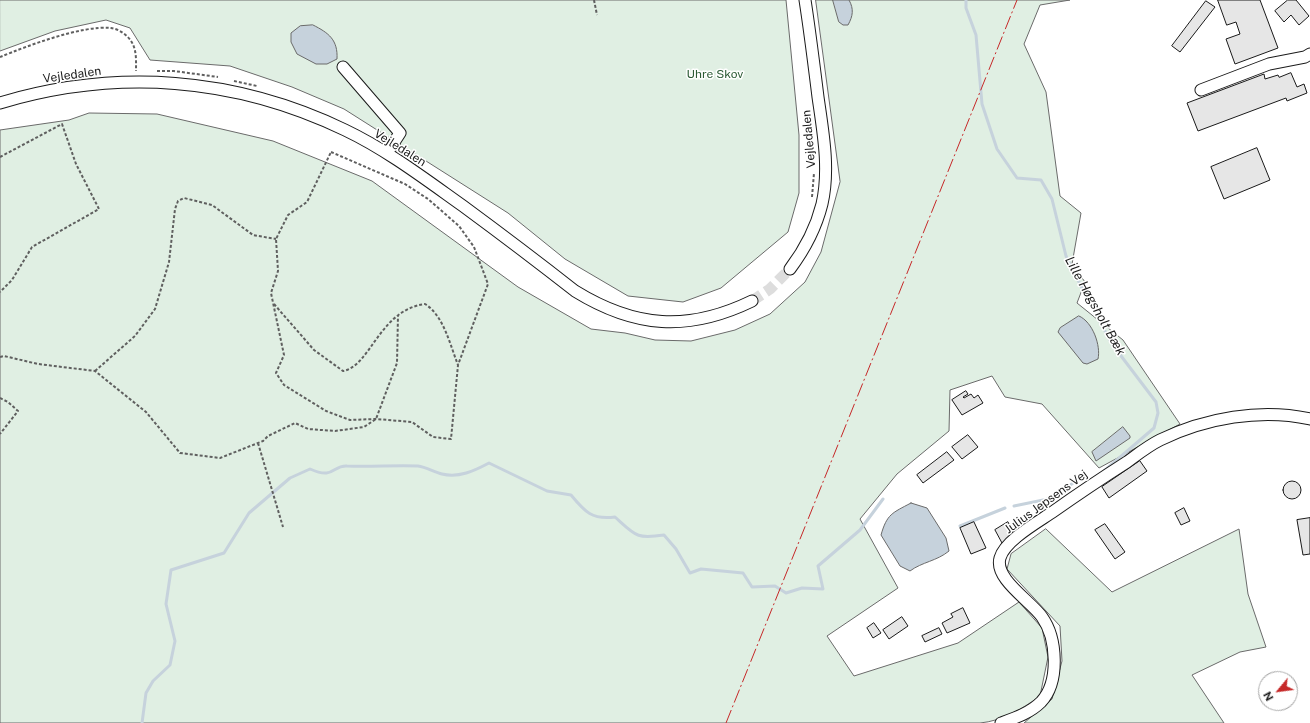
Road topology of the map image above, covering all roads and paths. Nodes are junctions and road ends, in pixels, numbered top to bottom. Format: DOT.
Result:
graph roads {
  1 [pos="594,0"];
  2 [pos="805,0"];
  3 [pos="597,15"];
  4 [pos="1310,54"];
  5 [pos="0,56"];
  6 [pos="343,67"];
  7 [pos="151,71"];
  8 [pos="130,72"];
  9 [pos="223,78"];
  10 [pos="230,80"];
  11 [pos="260,87"];
  12 [pos="1201,90"];
  13 [pos="0,103"];
  14 [pos="387,153"];
  15 [pos="0,157"];
  16 [pos="814,169"];
  17 [pos="811,200"];
  18 [pos="276,239"];
  19 [pos="790,269"];
  20 [pos="0,292"];
  21 [pos="752,302"];
  22 [pos="273,303"];
  23 [pos="398,315"];
  24 [pos="0,357"];
  25 [pos="458,365"];
  26 [pos="95,371"];
  27 [pos="0,398"];
  28 [pos="376,419"];
  29 [pos="1310,419"];
  30 [pos="0,434"];
  31 [pos="258,443"];
  32 [pos="282,527"];
  33 [pos="1001,723"];
  1 -- 3 [label="path"];
  2 -- 19 [label="street, Vejledalen"];
  4 -- 12 [label="street"];
  5 -- 8 [label="path"];
  6 -- 14 [label="street"];
  7 -- 9 [label="path"];
  10 -- 11 [label="path"];
  13 -- 14 [label="street, Vejledalen"];
  14 -- 21 [label="street, Vejledalen"];
  15 -- 20 [label="path"];
  16 -- 17 [label="path"];
  18 -- 22 [label="path"];
  18 -- 25 [label="path"];
  18 -- 26 [label="path"];
  22 -- 23 [label="path"];
  22 -- 28 [label="path"];
  23 -- 25 [label="path"];
  23 -- 28 [label="path"];
  24 -- 26 [label="path"];
  25 -- 28 [label="path"];
  26 -- 31 [label="path"];
  27 -- 30 [label="path"];
  28 -- 31 [label="path"];
  29 -- 33 [label="street, Julius Jepsens Vej"];
  31 -- 32 [label="path"];
}
